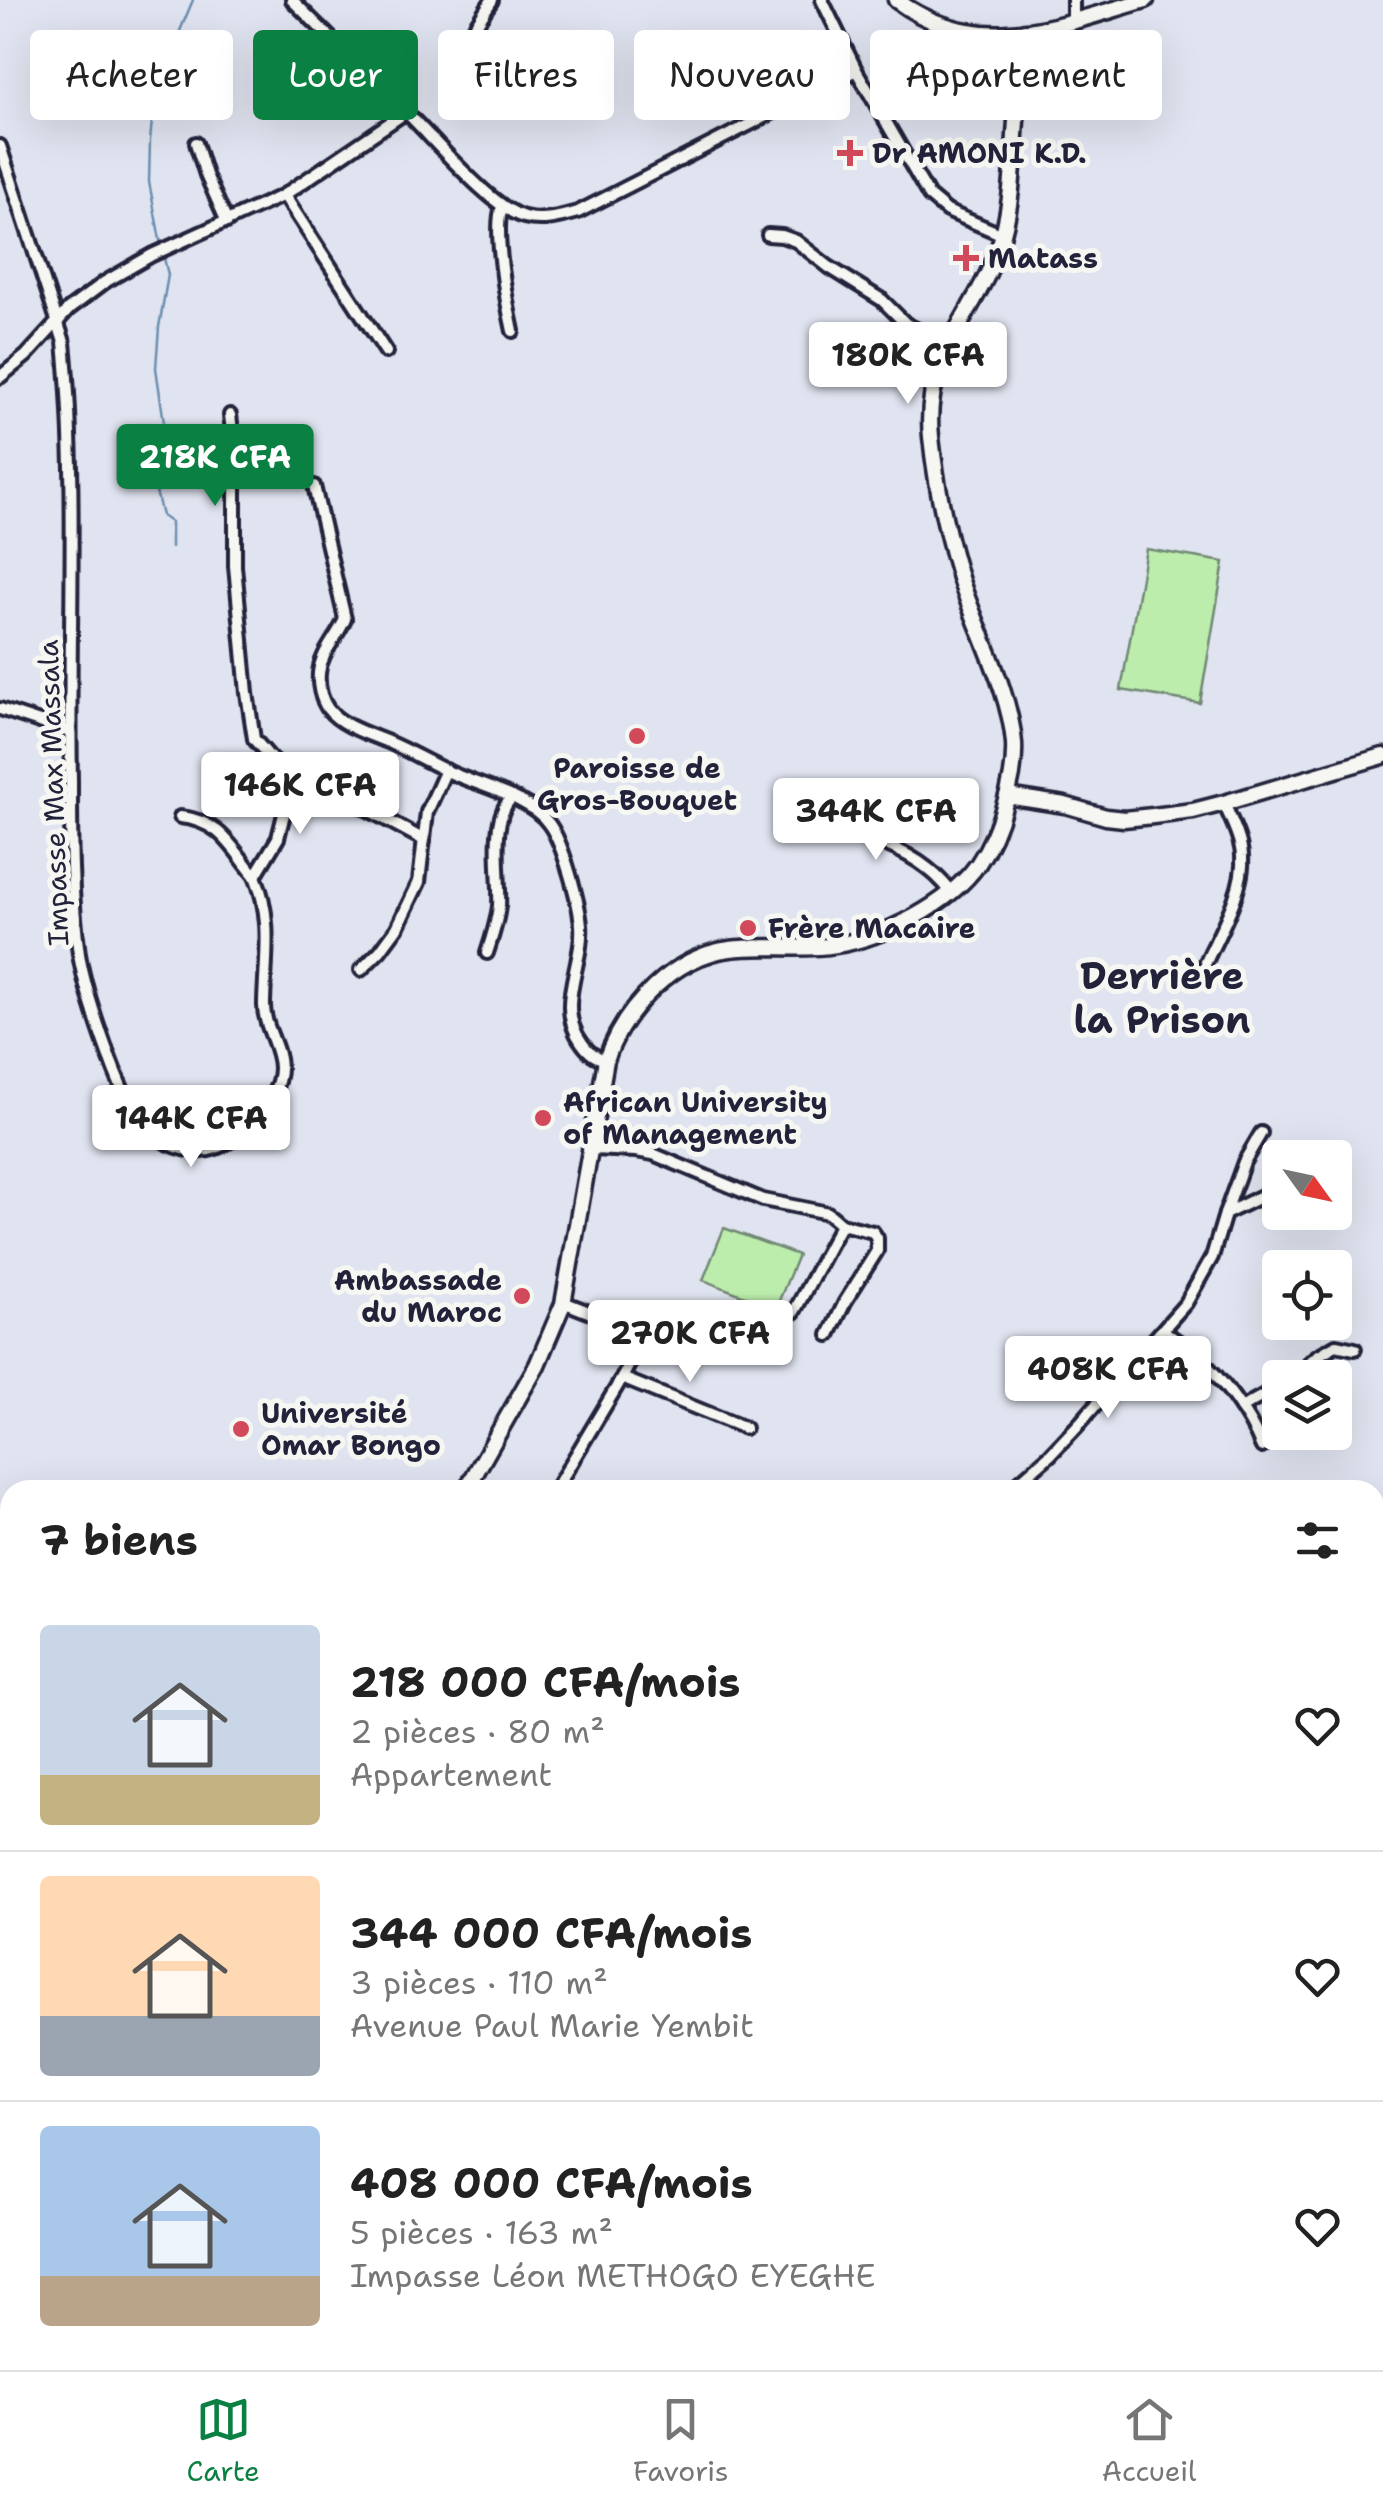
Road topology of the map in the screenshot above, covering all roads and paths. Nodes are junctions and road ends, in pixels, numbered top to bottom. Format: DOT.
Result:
graph roads {
  1 [pos="292,0"];
  2 [pos="492,0"];
  3 [pos="822,0"];
  4 [pos="896,0"];
  5 [pos="1073,0"];
  6 [pos="1146,0"];
  7 [pos="1073,20"];
  8 [pos="322,30"];
  9 [pos="472,30"];
  10 [pos="956,30"];
  11 [pos="1029,30"];
  12 [pos="856,70"];
  13 [pos="394,120"];
  14 [pos="414,120"];
  15 [pos="1018,120"];
  16 [pos="196,143"];
  17 [pos="0,146"];
  18 [pos="284,195"];
  19 [pos="502,207"];
  20 [pos="228,222"];
  21 [pos="768,235"];
  22 [pos="1002,236"];
  23 [pos="57,324"];
  24 [pos="513,331"];
  25 [pos="948,345"];
  26 [pos="386,352"];
  27 [pos="0,376"];
  28 [pos="230,416"];
  29 [pos="314,486"];
  30 [pos="0,709"];
  31 [pos="70,732"];
  32 [pos="1383,756"];
  33 [pos="446,770"];
  34 [pos="294,774"];
  35 [pos="1007,796"];
  36 [pos="511,798"];
  37 [pos="1224,803"];
  38 [pos="180,817"];
  39 [pos="804,826"];
  40 [pos="424,840"];
  41 [pos="255,876"];
  42 [pos="951,892"];
  43 [pos="487,953"];
  44 [pos="1206,962"];
  45 [pos="361,970"];
  46 [pos="606,1060"];
  47 [pos="1261,1133"];
  48 [pos="592,1149"];
  49 [pos="1262,1197"];
  50 [pos="1225,1214"];
  51 [pos="842,1224"];
  52 [pos="563,1302"];
  53 [pos="794,1312"];
  54 [pos="1164,1330"];
  55 [pos="829,1335"];
  56 [pos="1355,1349"];
  57 [pos="1312,1360"];
  58 [pos="622,1378"];
  59 [pos="1262,1396"];
  60 [pos="1241,1408"];
  61 [pos="745,1428"];
  62 [pos="1262,1447"];
  63 [pos="472,1480"];
  64 [pos="561,1480"];
  65 [pos="1021,1480"];
  1 -- 8 [label="street"];
  2 -- 9 [label="street"];
  3 -- 12 [label="street"];
  4 -- 10 [label="main road"];
  5 -- 7 [label="street"];
  6 -- 7 [label="main road"];
  7 -- 11 [label="main road"];
  12 -- 19 [label="street"];
  12 -- 22 [label="street"];
  13 -- 18 [label="street"];
  14 -- 19 [label="street"];
  15 -- 22 [label="main road"];
  16 -- 20 [label="street"];
  17 -- 23 [label="street, Impasse Max Massala"];
  18 -- 20 [label="street"];
  18 -- 26 [label="street"];
  19 -- 24 [label="street"];
  20 -- 23 [label="street"];
  21 -- 25 [label="street"];
  22 -- 25 [label="main road"];
  23 -- 27 [label="street"];
  23 -- 31 [label="street, Impasse Max Massala"];
  25 -- 35 [label="main road"];
  28 -- 34 [label="street"];
  29 -- 33 [label="street"];
  30 -- 31 [label="street"];
  31 -- 41 [label="street, Impasse Max Massala"];
  32 -- 37 [label="main road"];
  33 -- 36 [label="street"];
  33 -- 40 [label="street"];
  34 -- 40 [label="street"];
  34 -- 41 [label="street"];
  35 -- 37 [label="main road"];
  35 -- 42 [label="main road"];
  36 -- 43 [label="street"];
  36 -- 46 [label="street"];
  37 -- 44 [label="street"];
  38 -- 41 [label="street, Impasse Max Massala"];
  39 -- 42 [label="street"];
  40 -- 45 [label="street"];
  42 -- 46 [label="main road"];
  46 -- 48 [label="main road"];
  47 -- 50 [label="street"];
  48 -- 51 [label="street"];
  48 -- 52 [label="main road"];
  49 -- 50 [label="street"];
  50 -- 54 [label="street"];
  51 -- 53 [label="street"];
  51 -- 55 [label="street"];
  52 -- 58 [label="street"];
  52 -- 63 [label="main road"];
  54 -- 60 [label="street"];
  54 -- 65 [label="street"];
  56 -- 57 [label="street"];
  58 -- 61 [label="street"];
  58 -- 64 [label="street"];
  59 -- 60 [label="street"];
  60 -- 62 [label="street"];
}
